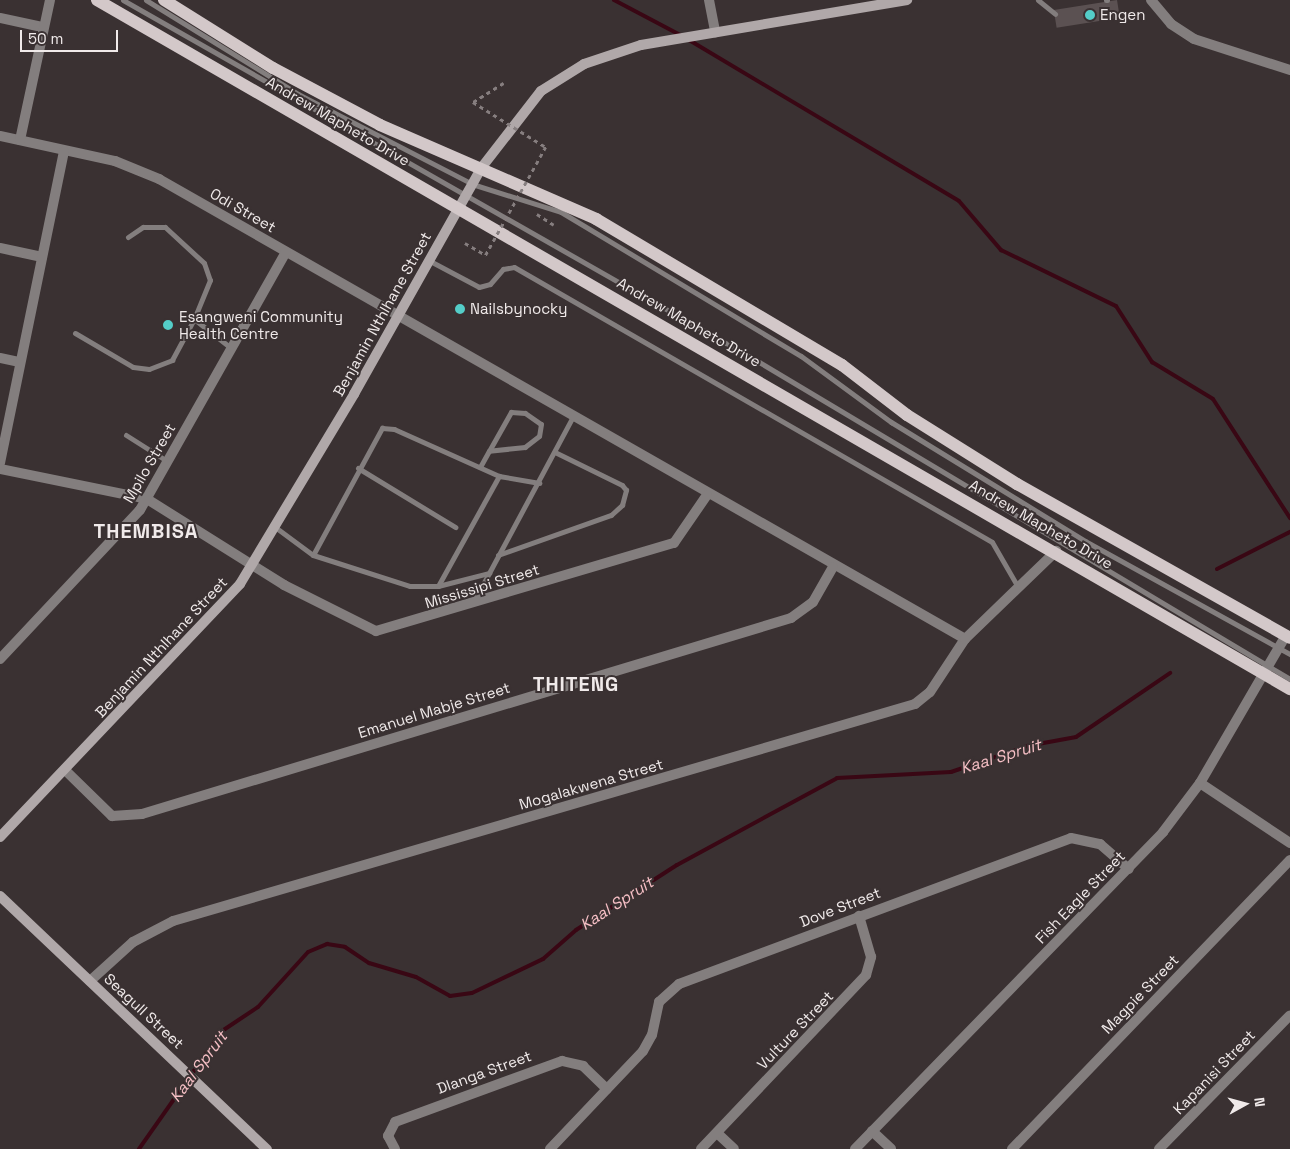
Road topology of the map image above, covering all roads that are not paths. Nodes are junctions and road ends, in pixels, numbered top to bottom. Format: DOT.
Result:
graph roads {
  1 [pos="50,0"];
  2 [pos="97,0"];
  3 [pos="123,0"];
  4 [pos="146,0"];
  5 [pos="164,0"];
  6 [pos="709,0"];
  7 [pos="907,0"];
  8 [pos="1038,0"];
  9 [pos="1151,0"];
  10 [pos="1055,14"];
  11 [pos="0,18"];
  12 [pos="42,27"];
  13 [pos="711,33"];
  14 [pos="1290,70"];
  15 [pos="0,136"];
  16 [pos="20,140"];
  17 [pos="64,151"];
  18 [pos="482,167"];
  19 [pos="472,184"];
  20 [pos="466,196"];
  21 [pos="458,209"];
  22 [pos="128,237"];
  23 [pos="0,248"];
  24 [pos="286,252"];
  25 [pos="42,257"];
  26 [pos="430,261"];
  27 [pos="400,313"];
  28 [pos="194,319"];
  29 [pos="75,333"];
  30 [pos="231,348"];
  31 [pos="0,358"];
  32 [pos="19,362"];
  33 [pos="573,416"];
  34 [pos="126,435"];
  35 [pos="488,451"];
  36 [pos="555,452"];
  37 [pos="168,462"];
  38 [pos="0,463"];
  39 [pos="480,467"];
  40 [pos="358,468"];
  41 [pos="0,469"];
  42 [pos="499,476"];
  43 [pos="539,483"];
  44 [pos="707,495"];
  45 [pos="147,500"];
  46 [pos="275,527"];
  47 [pos="454,527"];
  48 [pos="1056,551"];
  49 [pos="313,555"];
  50 [pos="498,555"];
  51 [pos="253,564"];
  52 [pos="833,567"];
  53 [pos="489,573"];
  54 [pos="438,586"];
  55 [pos="1018,587"];
  56 [pos="472,604"];
  57 [pos="1173,615"];
  58 [pos="1288,637"];
  59 [pos="965,638"];
  60 [pos="1280,647"];
  61 [pos="1290,654"];
  62 [pos="0,659"];
  63 [pos="1267,669"];
  64 [pos="1290,679"];
  65 [pos="1290,689"];
  66 [pos="65,770"];
  67 [pos="1200,783"];
  68 [pos="0,837"];
  69 [pos="1290,843"];
  70 [pos="1290,860"];
  71 [pos="1129,868"];
  72 [pos="0,896"];
  73 [pos="859,916"];
  74 [pos="90,980"];
  75 [pos="1290,1015"];
  76 [pos="607,1089"];
  77 [pos="872,1131"];
  78 [pos="717,1133"];
  79 [pos="267,1149"];
  80 [pos="395,1149"];
  81 [pos="550,1149"];
  82 [pos="701,1149"];
  83 [pos="734,1149"];
  84 [pos="854,1149"];
  85 [pos="891,1149"];
  86 [pos="1012,1149"];
  87 [pos="1159,1149"];
  1 -- 12 [label="street"];
  2 -- 21 [label="main road, Andrew Mapheto Drive"];
  3 -- 20 [label="lane"];
  4 -- 19 [label="lane"];
  5 -- 18 [label="main road, Andrew Mapheto Drive"];
  6 -- 13 [label="street"];
  7 -- 13 [label="street, Benjamin Nthlhane Street"];
  8 -- 10 [label="lane"];
  9 -- 14 [label="street"];
  11 -- 12 [label="street"];
  12 -- 16 [label="street"];
  13 -- 18 [label="street, Benjamin Nthlhane Street"];
  15 -- 16 [label="street, Odi Street"];
  16 -- 17 [label="street, Odi Street"];
  17 -- 24 [label="street, Odi Street"];
  17 -- 25 [label="street"];
  18 -- 19 [label="street, Benjamin Nthlhane Street"];
  18 -- 58 [label="main road, Andrew Mapheto Drive"];
  19 -- 20 [label="street, Benjamin Nthlhane Street"];
  19 -- 60 [label="lane"];
  20 -- 21 [label="street, Benjamin Nthlhane Street"];
  20 -- 57 [label="lane"];
  21 -- 26 [label="street, Benjamin Nthlhane Street"];
  21 -- 48 [label="main road, Andrew Mapheto Drive"];
  22 -- 28 [label="lane"];
  23 -- 25 [label="street"];
  24 -- 27 [label="street, Odi Street"];
  24 -- 30 [label="street, Mpilo Street"];
  25 -- 32 [label="street"];
  26 -- 27 [label="street, Benjamin Nthlhane Street"];
  26 -- 55 [label="lane"];
  27 -- 33 [label="street, Odi Street"];
  27 -- 46 [label="street, Benjamin Nthlhane Street"];
  28 -- 29 [label="lane"];
  28 -- 30 [label="lane"];
  30 -- 37 [label="street, Mpilo Street"];
  31 -- 32 [label="street"];
  32 -- 38 [label="street"];
  33 -- 36 [label="lane"];
  33 -- 44 [label="street, Odi Street"];
  34 -- 37 [label="lane"];
  35 -- 35 [label="lane"];
  35 -- 39 [label="lane"];
  36 -- 43 [label="lane"];
  36 -- 50 [label="lane"];
  37 -- 45 [label="street, Mpilo Street"];
  39 -- 40 [label="lane"];
  39 -- 42 [label="lane"];
  40 -- 47 [label="lane"];
  40 -- 49 [label="lane"];
  41 -- 45 [label="street, Mississipi Street"];
  42 -- 43 [label="lane"];
  42 -- 54 [label="lane"];
  43 -- 50 [label="lane"];
  44 -- 52 [label="street, Odi Street"];
  44 -- 56 [label="street, Mississipi Street"];
  45 -- 51 [label="street, Mississipi Street"];
  45 -- 62 [label="street, Mpilo Street"];
  46 -- 49 [label="lane"];
  46 -- 51 [label="street, Benjamin Nthlhane Street"];
  48 -- 55 [label="street, Mogalakwena Street"];
  48 -- 57 [label="main road, Andrew Mapheto Drive"];
  49 -- 54 [label="lane"];
  50 -- 53 [label="lane"];
  51 -- 56 [label="street, Mississipi Street"];
  51 -- 66 [label="street, Benjamin Nthlhane Street"];
  52 -- 59 [label="street, Odi Street"];
  52 -- 66 [label="street, Emanuel Mabje Street"];
  53 -- 54 [label="lane"];
  53 -- 56 [label="lane"];
  55 -- 59 [label="street, Mogalakwena Street"];
  57 -- 63 [label="main road, Andrew Mapheto Drive"];
  58 -- 60 [label="street, Fish Eagle Street"];
  59 -- 74 [label="street, Mogalakwena Street"];
  60 -- 61 [label="lane"];
  60 -- 63 [label="street, Fish Eagle Street"];
  63 -- 64 [label="lane"];
  63 -- 65 [label="main road, Andrew Mapheto Drive"];
  63 -- 67 [label="street, Fish Eagle Street"];
  66 -- 68 [label="street, Benjamin Nthlhane Street"];
  67 -- 69 [label="street"];
  67 -- 71 [label="street, Fish Eagle Street"];
  70 -- 86 [label="street, Magpie Street"];
  71 -- 73 [label="street, Dove Street"];
  71 -- 77 [label="street, Fish Eagle Street"];
  72 -- 74 [label="street, Seagull Street"];
  73 -- 76 [label="street, Dove Street"];
  73 -- 78 [label="street, Vulture Street"];
  74 -- 79 [label="street, Seagull Street"];
  75 -- 87 [label="street, Kapanisi Street"];
  76 -- 80 [label="street, Dlanga Street"];
  76 -- 81 [label="street, Dove Street"];
  77 -- 84 [label="street, Fish Eagle Street"];
  77 -- 85 [label="street"];
  78 -- 82 [label="street, Vulture Street"];
  78 -- 83 [label="street"];
}
